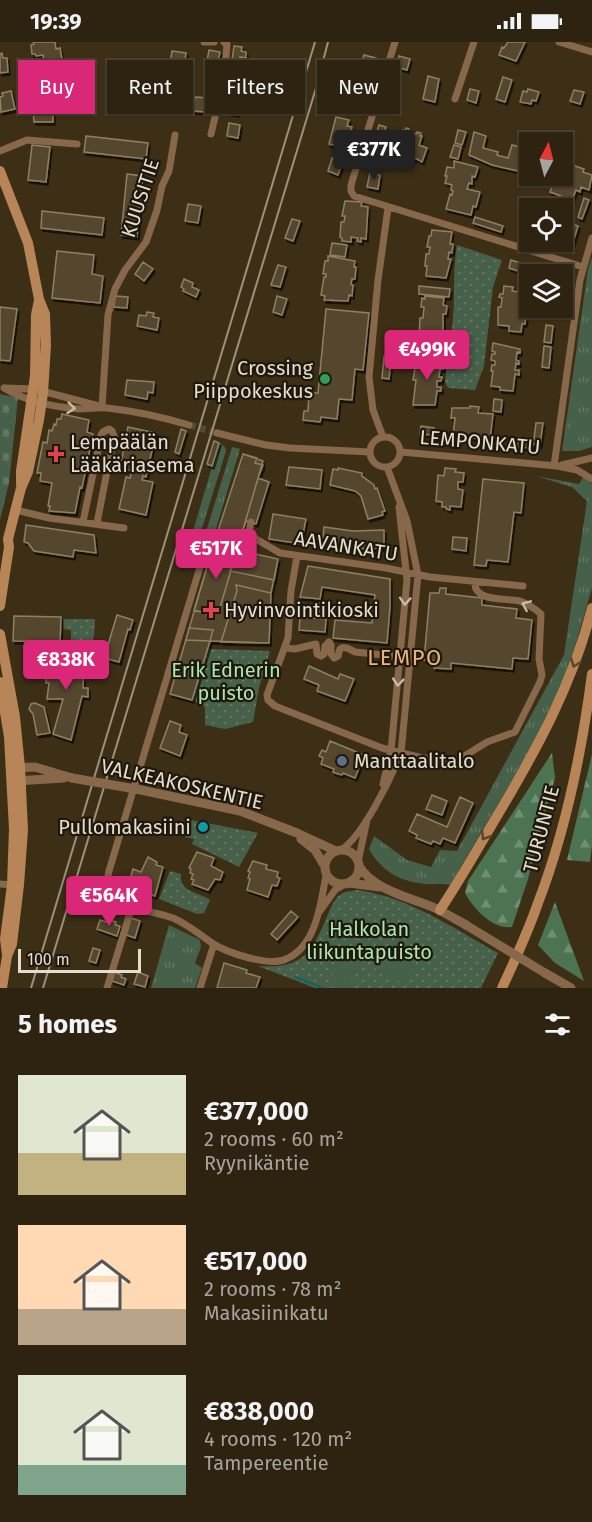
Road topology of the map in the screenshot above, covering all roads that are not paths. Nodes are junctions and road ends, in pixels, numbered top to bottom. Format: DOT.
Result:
graph roads {
  1 [pos="204,42"];
  2 [pos="214,42"];
  3 [pos="224,42"];
  4 [pos="395,42"];
  5 [pos="474,42"];
  6 [pos="559,42"];
  7 [pos="592,52"];
  8 [pos="455,99"];
  9 [pos="211,134"];
  10 [pos="175,135"];
  11 [pos="77,144"];
  12 [pos="0,151"];
  13 [pos="0,171"];
  14 [pos="388,208"];
  15 [pos="592,238"];
  16 [pos="583,267"];
  17 [pos="2,388"];
  18 [pos="37,397"];
  19 [pos="102,407"];
  20 [pos="189,425"];
  21 [pos="217,433"];
  22 [pos="383,436"];
  23 [pos="370,452"];
  24 [pos="401,452"];
  25 [pos="592,458"];
  26 [pos="555,466"];
  27 [pos="387,467"];
  28 [pos="592,479"];
  29 [pos="399,501"];
  30 [pos="15,510"];
  31 [pos="83,522"];
  32 [pos="251,522"];
  33 [pos="97,523"];
  34 [pos="124,528"];
  35 [pos="8,539"];
  36 [pos="297,556"];
  37 [pos="0,559"];
  38 [pos="200,567"];
  39 [pos="406,572"];
  40 [pos="418,575"];
  41 [pos="475,582"];
  42 [pos="523,586"];
  43 [pos="0,606"];
  44 [pos="592,608"];
  45 [pos="0,634"];
  46 [pos="0,639"];
  47 [pos="285,648"];
  48 [pos="2,653"];
  49 [pos="405,657"];
  50 [pos="592,674"];
  51 [pos="0,682"];
  52 [pos="391,751"];
  53 [pos="401,753"];
  54 [pos="16,768"];
  55 [pos="72,778"];
  56 [pos="16,781"];
  57 [pos="380,794"];
  58 [pos="368,819"];
  59 [pos="284,828"];
  60 [pos="339,850"];
  61 [pos="359,864"];
  62 [pos="325,870"];
  63 [pos="0,884"];
  64 [pos="346,884"];
  65 [pos="12,885"];
  66 [pos="391,890"];
  67 [pos="132,906"];
  68 [pos="440,910"];
  69 [pos="320,911"];
  70 [pos="527,932"];
  71 [pos="214,944"];
  72 [pos="7,956"];
  73 [pos="2,988"];
  74 [pos="107,988"];
  75 [pos="200,988"];
  76 [pos="502,988"];
  77 [pos="510,988"];
  78 [pos="571,988"];
  1 -- 2 [label="street"];
  3 -- 9 [label="street"];
  4 -- 14 [label="street"];
  5 -- 8 [label="street"];
  6 -- 7 [label="street"];
  10 -- 19 [label="street, KUUSITIE"];
  11 -- 12 [label="street"];
  13 -- 18 [label="main road"];
  14 -- 16 [label="street"];
  14 -- 22 [label="street"];
  15 -- 16 [label="street"];
  16 -- 26 [label="street"];
  17 -- 18 [label="street"];
  17 -- 18 [label="street"];
  18 -- 19 [label="street"];
  18 -- 19 [label="street, one-way"];
  18 -- 30 [label="main road"];
  19 -- 20 [label="street"];
  21 -- 23 [label="street"];
  22 -- 23 [label="street"];
  22 -- 24 [label="street"];
  23 -- 27 [label="street"];
  24 -- 26 [label="street, LEMPONKATU"];
  24 -- 27 [label="street"];
  25 -- 26 [label="street, LEMPONKATU"];
  26 -- 28 [label="street, LEMPONKATU"];
  27 -- 29 [label="street"];
  29 -- 39 [label="street"];
  29 -- 40 [label="street"];
  30 -- 31 [label="street"];
  30 -- 35 [label="main road"];
  31 -- 33 [label="street"];
  31 -- 33 [label="street"];
  32 -- 36 [label="street, AAVANKATU"];
  33 -- 34 [label="street"];
  35 -- 37 [label="main road"];
  35 -- 43 [label="main road"];
  36 -- 39 [label="street, AAVANKATU"];
  36 -- 47 [label="street"];
  38 -- 67 [label="street"];
  39 -- 40 [label="street, AAVANKATU"];
  39 -- 49 [label="street, one-way"];
  40 -- 41 [label="street, AAVANKATU"];
  40 -- 49 [label="street"];
  41 -- 42 [label="street, AAVANKATU"];
  53 -- 41 [label="street, one-way"];
  44 -- 68 [label="main road, one-way"];
  45 -- 46 [label="main road"];
  46 -- 48 [label="main road"];
  47 -- 49 [label="street"];
  47 -- 52 [label="street"];
  48 -- 54 [label="main road"];
  49 -- 52 [label="street, one-way"];
  49 -- 53 [label="street"];
  50 -- 70 [label="main road, TURUNTIE"];
  51 -- 54 [label="main road"];
  52 -- 53 [label="street"];
  52 -- 57 [label="street"];
  53 -- 57 [label="street"];
  54 -- 55 [label="street, VALKEAKOSKENTIE"];
  54 -- 56 [label="main road"];
  55 -- 56 [label="street, VALKEAKOSKENTIE"];
  55 -- 59 [label="street, VALKEAKOSKENTIE, bridge"];
  56 -- 65 [label="main road"];
  56 -- 72 [label="main road"];
  57 -- 58 [label="street"];
  58 -- 60 [label="street"];
  58 -- 61 [label="street"];
  59 -- 60 [label="street, VALKEAKOSKENTIE"];
  59 -- 62 [label="street, VALKEAKOSKENTIE"];
  60 -- 61 [label="street"];
  60 -- 62 [label="street"];
  61 -- 64 [label="street"];
  61 -- 66 [label="street"];
  62 -- 64 [label="street"];
  62 -- 69 [label="street"];
  63 -- 65 [label="street"];
  64 -- 66 [label="street"];
  64 -- 69 [label="street"];
  65 -- 72 [label="main road"];
  66 -- 68 [label="street"];
  67 -- 71 [label="street"];
  67 -- 74 [label="street"];
  68 -- 78 [label="street, bridge"];
  69 -- 71 [label="street"];
  70 -- 76 [label="main road, TURUNTIE"];
  70 -- 77 [label="main road"];
  71 -- 75 [label="street"];
  72 -- 73 [label="main road"];
}
